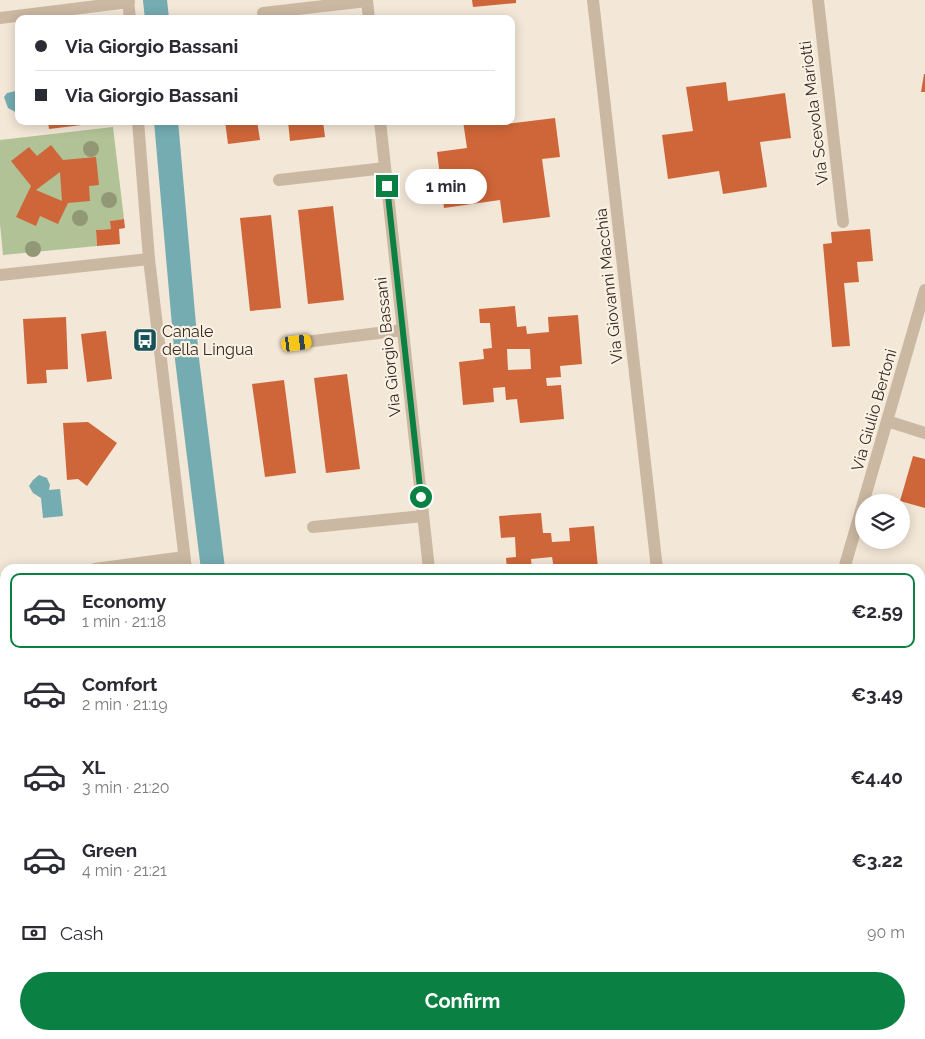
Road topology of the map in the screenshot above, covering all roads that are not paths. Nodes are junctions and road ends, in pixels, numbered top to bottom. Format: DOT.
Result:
graph roads {
  1 [pos="367,0"];
  2 [pos="593,0"];
  3 [pos="818,0"];
  4 [pos="128,1"];
  5 [pos="263,13"];
  6 [pos="23,15"];
  7 [pos="130,15"];
  8 [pos="369,15"];
  9 [pos="15,16"];
  10 [pos="0,18"];
  11 [pos="138,125"];
  12 [pos="381,125"];
  13 [pos="386,168"];
  14 [pos="279,180"];
  15 [pos="843,222"];
  16 [pos="149,259"];
  17 [pos="0,275"];
  18 [pos="925,290"];
  19 [pos="403,330"];
  20 [pos="297,343"];
  21 [pos="888,421"];
  22 [pos="925,433"];
  23 [pos="423,516"];
  24 [pos="313,527"];
  25 [pos="185,563"];
  26 [pos="170,564"];
  27 [pos="428,564"];
  28 [pos="656,564"];
  29 [pos="845,564"];
  1 -- 5 [label="street"];
  1 -- 8 [label="street"];
  2 -- 28 [label="street, Via Giovanni Macchia"];
  3 -- 15 [label="street, Via Scevola Mariotti"];
  4 -- 6 [label="street"];
  4 -- 7 [label="street"];
  9 -- 10 [label="street"];
  11 -- 16 [label="street"];
  12 -- 13 [label="street, Via Giorgio Bassani"];
  13 -- 14 [label="street"];
  13 -- 19 [label="street, Via Giorgio Bassani"];
  16 -- 17 [label="street"];
  16 -- 25 [label="street"];
  18 -- 21 [label="street, Via Giulio Bertoni"];
  19 -- 20 [label="street"];
  19 -- 23 [label="street, Via Giorgio Bassani"];
  21 -- 22 [label="street"];
  21 -- 29 [label="street, Via Giulio Bertoni"];
  23 -- 24 [label="street"];
  23 -- 27 [label="street, Via Giorgio Bassani"];
  25 -- 26 [label="street"];
}
